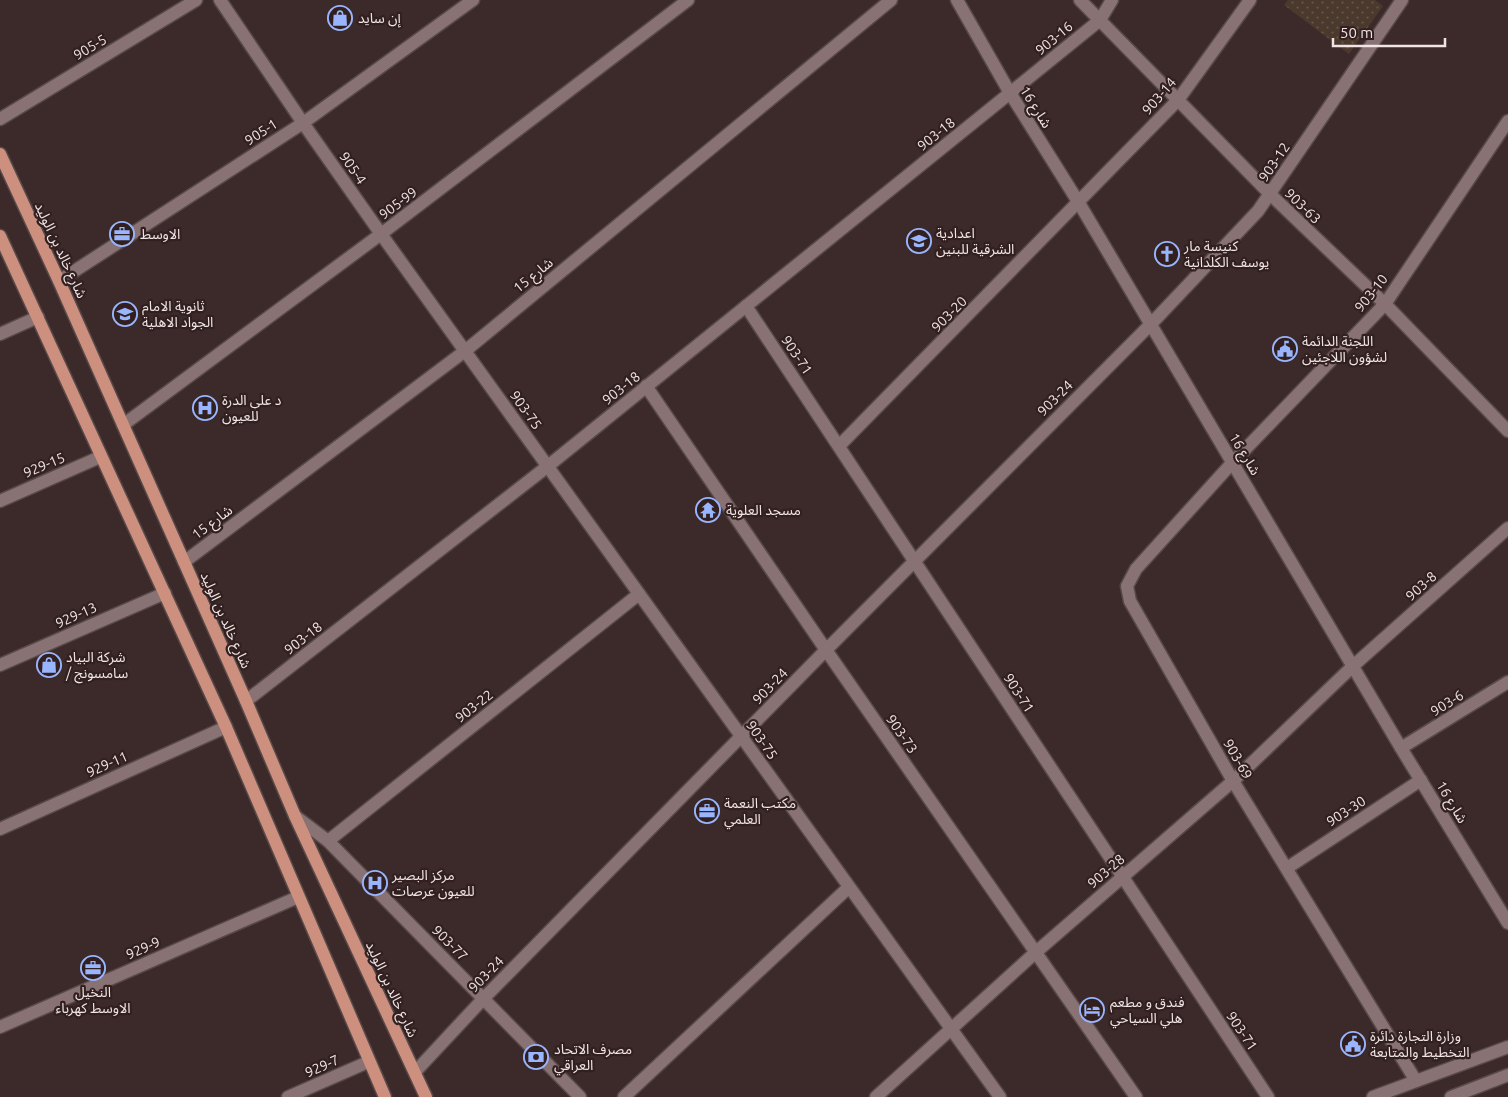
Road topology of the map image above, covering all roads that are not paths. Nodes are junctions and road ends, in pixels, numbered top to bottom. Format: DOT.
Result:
graph roads {
  1 [pos="196,0"];
  2 [pos="220,0"];
  3 [pos="473,0"];
  4 [pos="688,0"];
  5 [pos="891,0"];
  6 [pos="957,0"];
  7 [pos="1080,0"];
  8 [pos="1112,0"];
  9 [pos="1250,0"];
  10 [pos="1402,0"];
  11 [pos="1100,20"];
  12 [pos="1010,94"];
  13 [pos="1178,100"];
  14 [pos="0,119"];
  15 [pos="1508,121"];
  16 [pos="303,123"];
  17 [pos="0,154"];
  18 [pos="1270,194"];
  19 [pos="1079,203"];
  20 [pos="381,234"];
  21 [pos="0,236"];
  22 [pos="59,281"];
  23 [pos="1385,304"];
  24 [pos="746,306"];
  25 [pos="38,317"];
  26 [pos="1151,324"];
  27 [pos="0,334"];
  28 [pos="465,351"];
  29 [pos="646,386"];
  30 [pos="123,425"];
  31 [pos="1508,431"];
  32 [pos="840,446"];
  33 [pos="100,457"];
  34 [pos="1232,463"];
  35 [pos="548,466"];
  36 [pos="0,501"];
  37 [pos="1508,528"];
  38 [pos="914,561"];
  39 [pos="184,562"];
  40 [pos="165,593"];
  41 [pos="639,594"];
  42 [pos="826,650"];
  43 [pos="0,665"];
  44 [pos="1353,666"];
  45 [pos="1508,682"];
  46 [pos="246,701"];
  47 [pos="226,727"];
  48 [pos="741,736"];
  49 [pos="1402,748"];
  50 [pos="1421,780"];
  51 [pos="1232,781"];
  52 [pos="295,816"];
  53 [pos="0,829"];
  54 [pos="328,841"];
  55 [pos="1287,868"];
  56 [pos="1122,877"];
  57 [pos="848,888"];
  58 [pos="298,897"];
  59 [pos="1508,923"];
  60 [pos="1035,953"];
  61 [pos="484,998"];
  62 [pos="0,1027"];
  63 [pos="952,1030"];
  64 [pos="1508,1047"];
  65 [pos="368,1062"];
  66 [pos="415,1072"];
  67 [pos="1508,1076"];
  68 [pos="1416,1081"];
  69 [pos="288,1097"];
  70 [pos="384,1097"];
  71 [pos="426,1097"];
  72 [pos="580,1097"];
  73 [pos="624,1097"];
  74 [pos="876,1097"];
  75 [pos="1000,1097"];
  76 [pos="1136,1097"];
  77 [pos="1268,1097"];
  78 [pos="1373,1097"];
  79 [pos="1451,1097"];
  1 -- 14 [label="street, 905-5"];
  2 -- 16 [label="street, 905-4"];
  3 -- 16 [label="street, 905-1"];
  4 -- 20 [label="street, 905-99"];
  5 -- 28 [label="street, شارع 15"];
  6 -- 12 [label="street, شارع 16"];
  7 -- 11 [label="street, 903-63"];
  8 -- 11 [label="street, 903-16"];
  9 -- 13 [label="street, 903-14"];
  10 -- 18 [label="street, 903-12"];
  11 -- 12 [label="street, 903-16"];
  11 -- 13 [label="street, 903-63"];
  12 -- 19 [label="street, شارع 16"];
  12 -- 24 [label="street, 903-18"];
  13 -- 18 [label="street, 903-63"];
  13 -- 19 [label="street, 903-14"];
  15 -- 23 [label="street, 903-10"];
  16 -- 20 [label="street, 905-4"];
  16 -- 22 [label="street, 905-1"];
  17 -- 22 [label="main road, شارع خالد بن الوليد"];
  18 -- 23 [label="street, 903-63"];
  18 -- 26 [label="street, 903-12"];
  19 -- 26 [label="street, شارع 16"];
  19 -- 32 [label="street, 903-20"];
  20 -- 28 [label="street, 905-4"];
  20 -- 30 [label="street, 905-99"];
  21 -- 25 [label="main road"];
  22 -- 30 [label="main road, شارع خالد بن الوليد"];
  23 -- 31 [label="street, 903-63"];
  23 -- 34 [label="street, 903-10"];
  24 -- 29 [label="street, 903-18"];
  24 -- 32 [label="street, 903-71"];
  25 -- 27 [label="street"];
  25 -- 33 [label="main road"];
  26 -- 34 [label="street, شارع 16"];
  26 -- 38 [label="street, 903-24"];
  28 -- 35 [label="street, 903-75"];
  28 -- 39 [label="street, شارع 15"];
  29 -- 35 [label="street, 903-18"];
  29 -- 42 [label="street, 903-73"];
  30 -- 39 [label="main road, شارع خالد بن الوليد"];
  32 -- 38 [label="street, 903-71"];
  33 -- 36 [label="street, 929-15"];
  33 -- 40 [label="main road"];
  34 -- 44 [label="street, شارع 16"];
  34 -- 51 [label="street, 903-69"];
  35 -- 41 [label="street, 903-75"];
  35 -- 46 [label="street, 903-18"];
  37 -- 44 [label="street, 903-8"];
  38 -- 42 [label="street, 903-24"];
  38 -- 56 [label="street, 903-71"];
  39 -- 46 [label="main road, شارع خالد بن الوليد"];
  40 -- 43 [label="street, 929-13"];
  40 -- 47 [label="main road"];
  41 -- 48 [label="street, 903-75"];
  41 -- 54 [label="street, 903-22"];
  42 -- 48 [label="street, 903-24"];
  42 -- 60 [label="street, 903-73"];
  44 -- 49 [label="street, شارع 16"];
  44 -- 51 [label="street, 903-28"];
  45 -- 49 [label="street, 903-6"];
  46 -- 52 [label="main road, شارع خالد بن الوليد"];
  47 -- 53 [label="street, 929-11"];
  47 -- 58 [label="main road"];
  48 -- 57 [label="street, 903-75"];
  48 -- 61 [label="street, 903-24"];
  49 -- 50 [label="street, شارع 16"];
  50 -- 55 [label="street, 903-30"];
  50 -- 59 [label="street, شارع 16"];
  51 -- 55 [label="street, 903-69"];
  51 -- 56 [label="street, 903-28"];
  52 -- 54 [label="street, 903-77"];
  52 -- 66 [label="main road, شارع خالد بن الوليد"];
  54 -- 61 [label="street, 903-77"];
  55 -- 68 [label="street, 903-69"];
  56 -- 60 [label="street, 903-28"];
  56 -- 77 [label="street, 903-71"];
  57 -- 63 [label="street, 903-75"];
  57 -- 73 [label="street"];
  58 -- 62 [label="street, 929-9"];
  58 -- 65 [label="main road"];
  60 -- 63 [label="street, 903-28"];
  60 -- 76 [label="street, 903-73"];
  61 -- 66 [label="street, 903-24"];
  61 -- 72 [label="street, 903-77"];
  63 -- 74 [label="street, 903-28"];
  63 -- 75 [label="street, 903-75"];
  64 -- 68 [label="street"];
  65 -- 69 [label="street, 929-7"];
  65 -- 70 [label="main road"];
  66 -- 71 [label="main road, شارع خالد بن الوليد"];
  67 -- 79 [label="street"];
  68 -- 78 [label="street"];
}
